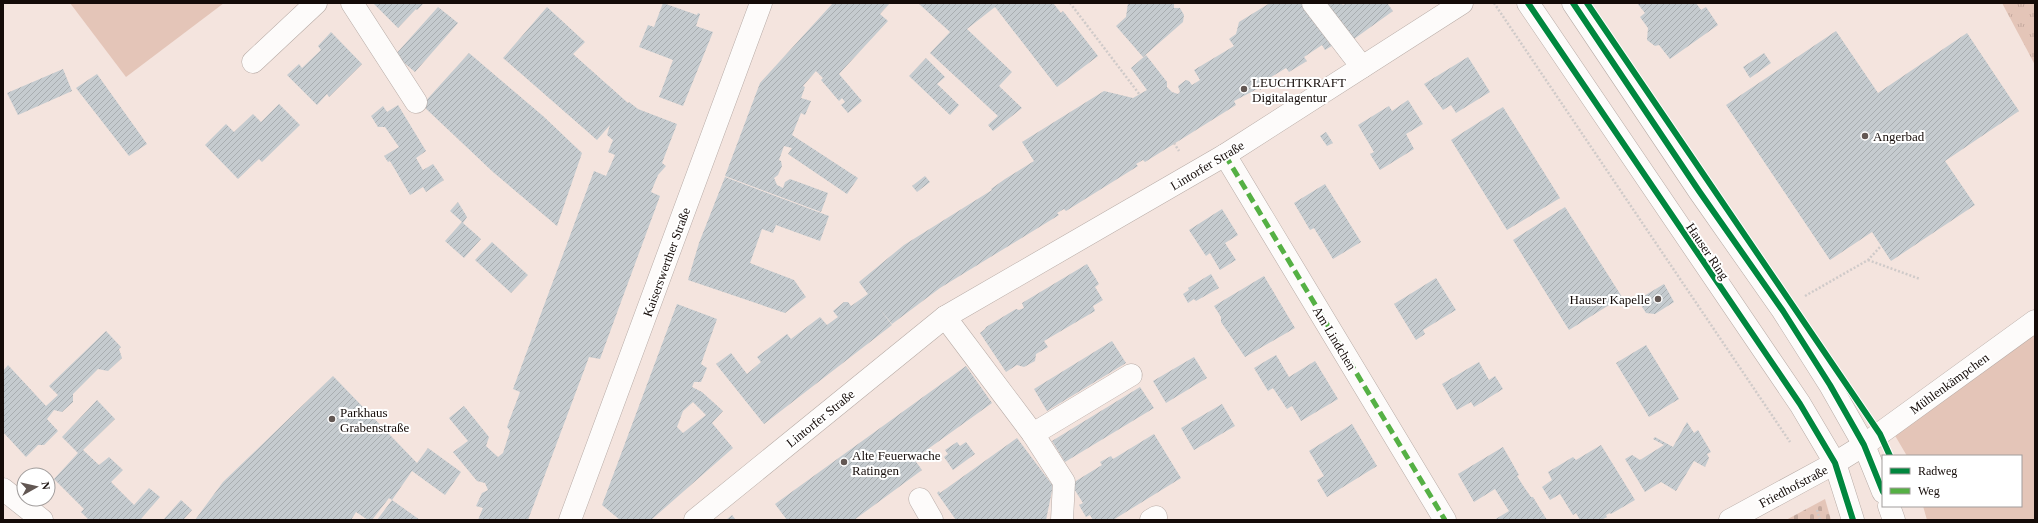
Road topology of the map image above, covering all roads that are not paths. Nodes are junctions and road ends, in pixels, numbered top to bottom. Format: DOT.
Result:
graph roads {
  1 [pos="316,3"];
  2 [pos="352,3"];
  3 [pos="761,3"];
  4 [pos="1314,3"];
  5 [pos="1462,3"];
  6 [pos="1528,3"];
  7 [pos="1572,3"];
  8 [pos="253,62"];
  9 [pos="1362,67"];
  10 [pos="416,102"];
  11 [pos="1225,155"];
  12 [pos="946,317"];
  13 [pos="2035,321"];
  14 [pos="1131,374"];
  15 [pos="1033,434"];
  16 [pos="1864,445"];
  17 [pos="1835,463"];
  18 [pos="3,489"];
  19 [pos="1882,490"];
  20 [pos="920,500"];
  21 [pos="1889,507"];
  22 [pos="42,520"];
  23 [pos="570,520"];
  24 [pos="695,520"];
  25 [pos="932,520"];
  26 [pos="1062,520"];
  27 [pos="1445,520"];
  28 [pos="1730,520"];
  29 [pos="1853,520"];
  30 [pos="1894,520"];
  1 -- 8 [label="street"];
  2 -- 10 [label="street"];
  3 -- 23 [label="street, Kaiserswerther Straße"];
  4 -- 9 [label="street"];
  5 -- 9 [label="street, Lintorfer Straße"];
  6 -- 17 [label="street, Hauser Ring"];
  7 -- 16 [label="street, Hauser Ring"];
  9 -- 11 [label="street, Lintorfer Straße"];
  11 -- 12 [label="street, Lintorfer Straße"];
  11 -- 27 [label="street, Am Lindchen"];
  12 -- 15 [label="street"];
  12 -- 24 [label="street, Lintorfer Straße"];
  13 -- 16 [label="street, Mühlenkämpchen"];
  14 -- 15 [label="street"];
  15 -- 26 [label="street"];
  16 -- 17 [label="street"];
  16 -- 19 [label="street, Hauser Ring"];
  17 -- 28 [label="street, Friedhofstraße"];
  17 -- 29 [label="street, Hauser Ring"];
  18 -- 22 [label="street"];
  20 -- 25 [label="street"];
  21 -- 30 [label="street"];
}
